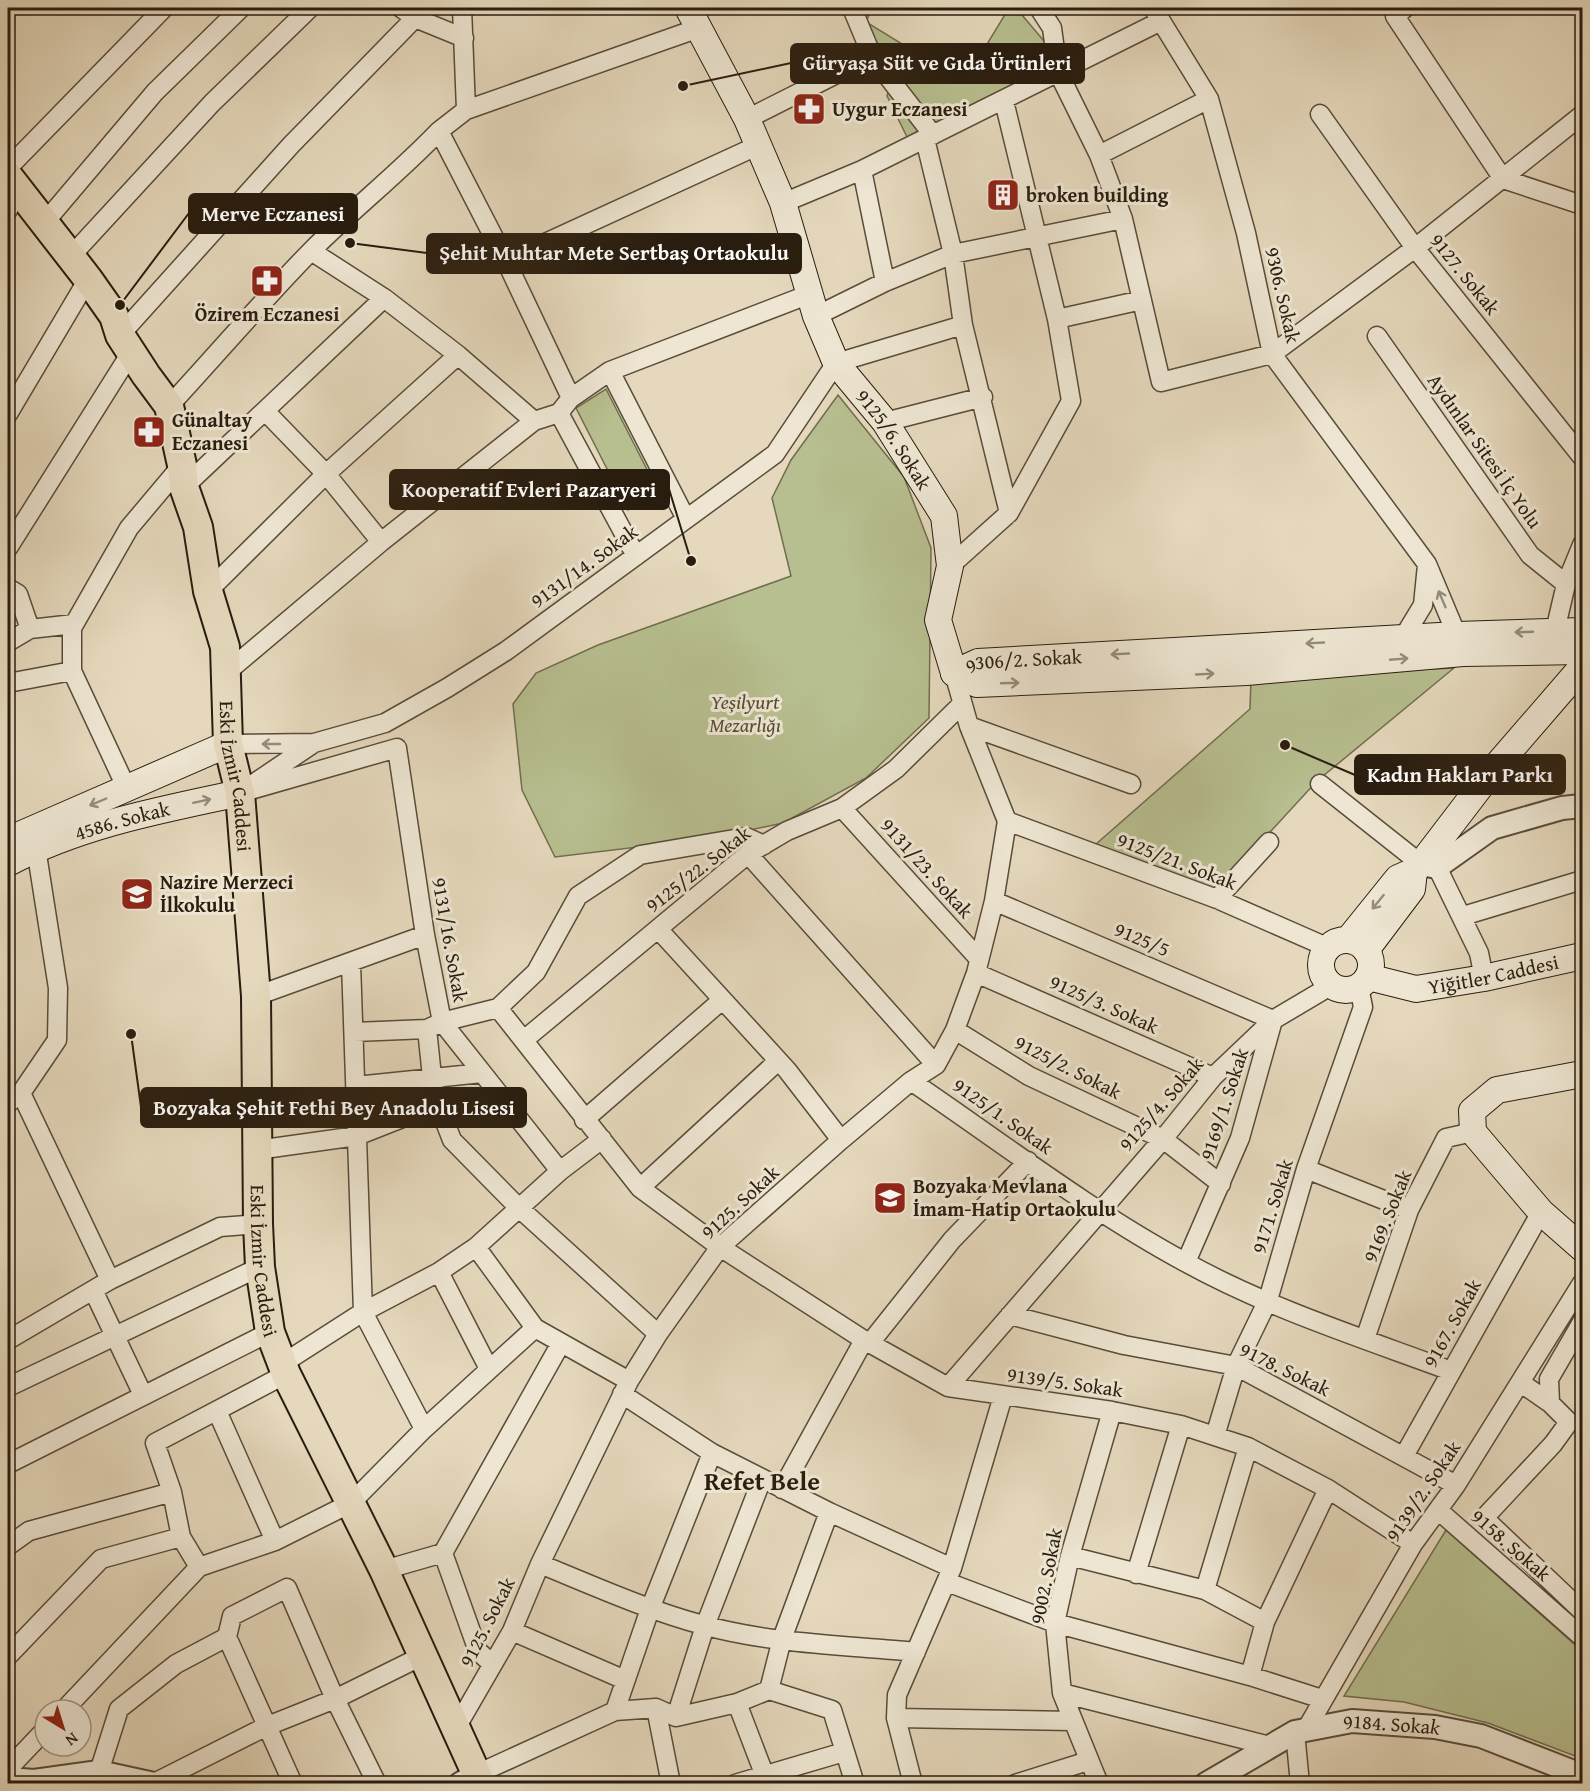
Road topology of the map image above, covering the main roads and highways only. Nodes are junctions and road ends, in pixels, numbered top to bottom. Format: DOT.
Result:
graph roads {
  1 [pos="694,18"];
  2 [pos="10,186"];
  3 [pos="1582,631"];
  4 [pos="1460,644"];
  5 [pos="1582,651"];
  6 [pos="1582,668"];
  7 [pos="954,673"];
  8 [pos="228,744"];
  9 [pos="240,793"];
  10 [pos="8,840"];
  11 [pos="8,863"];
  12 [pos="1348,946"];
  13 [pos="1582,956"];
  14 [pos="1364,982"];
  15 [pos="1582,1074"];
  16 [pos="1581,1244"];
  17 [pos="473,1780"];
  1 -- 7 [label="main road, 9125/6. Sokak"];
  2 -- 8 [label="main road, Eski İzmir Caddesi"];
  3 -- 4 [label="main road, 9306/2. Sokak, one-way"];
  4 -- 5 [label="main road, 9306/2. Sokak"];
  4 -- 7 [label="main road, 9306/2. Sokak, one-way"];
  7 -- 4 [label="main road, 9306/2. Sokak, one-way"];
  6 -- 12 [label="main road"];
  8 -- 9 [label="main road, Eski İzmir Caddesi"];
  8 -- 10 [label="main road, 4586. Sokak, one-way"];
  11 -- 9 [label="main road, 4586. Sokak, one-way"];
  9 -- 17 [label="main road, Eski İzmir Caddesi"];
  12 -- 14 [label="main road"];
  12 -- 14 [label="main road"];
  13 -- 14 [label="main road, Yiğitler Caddesi"];
  15 -- 16 [label="main road"];
}
